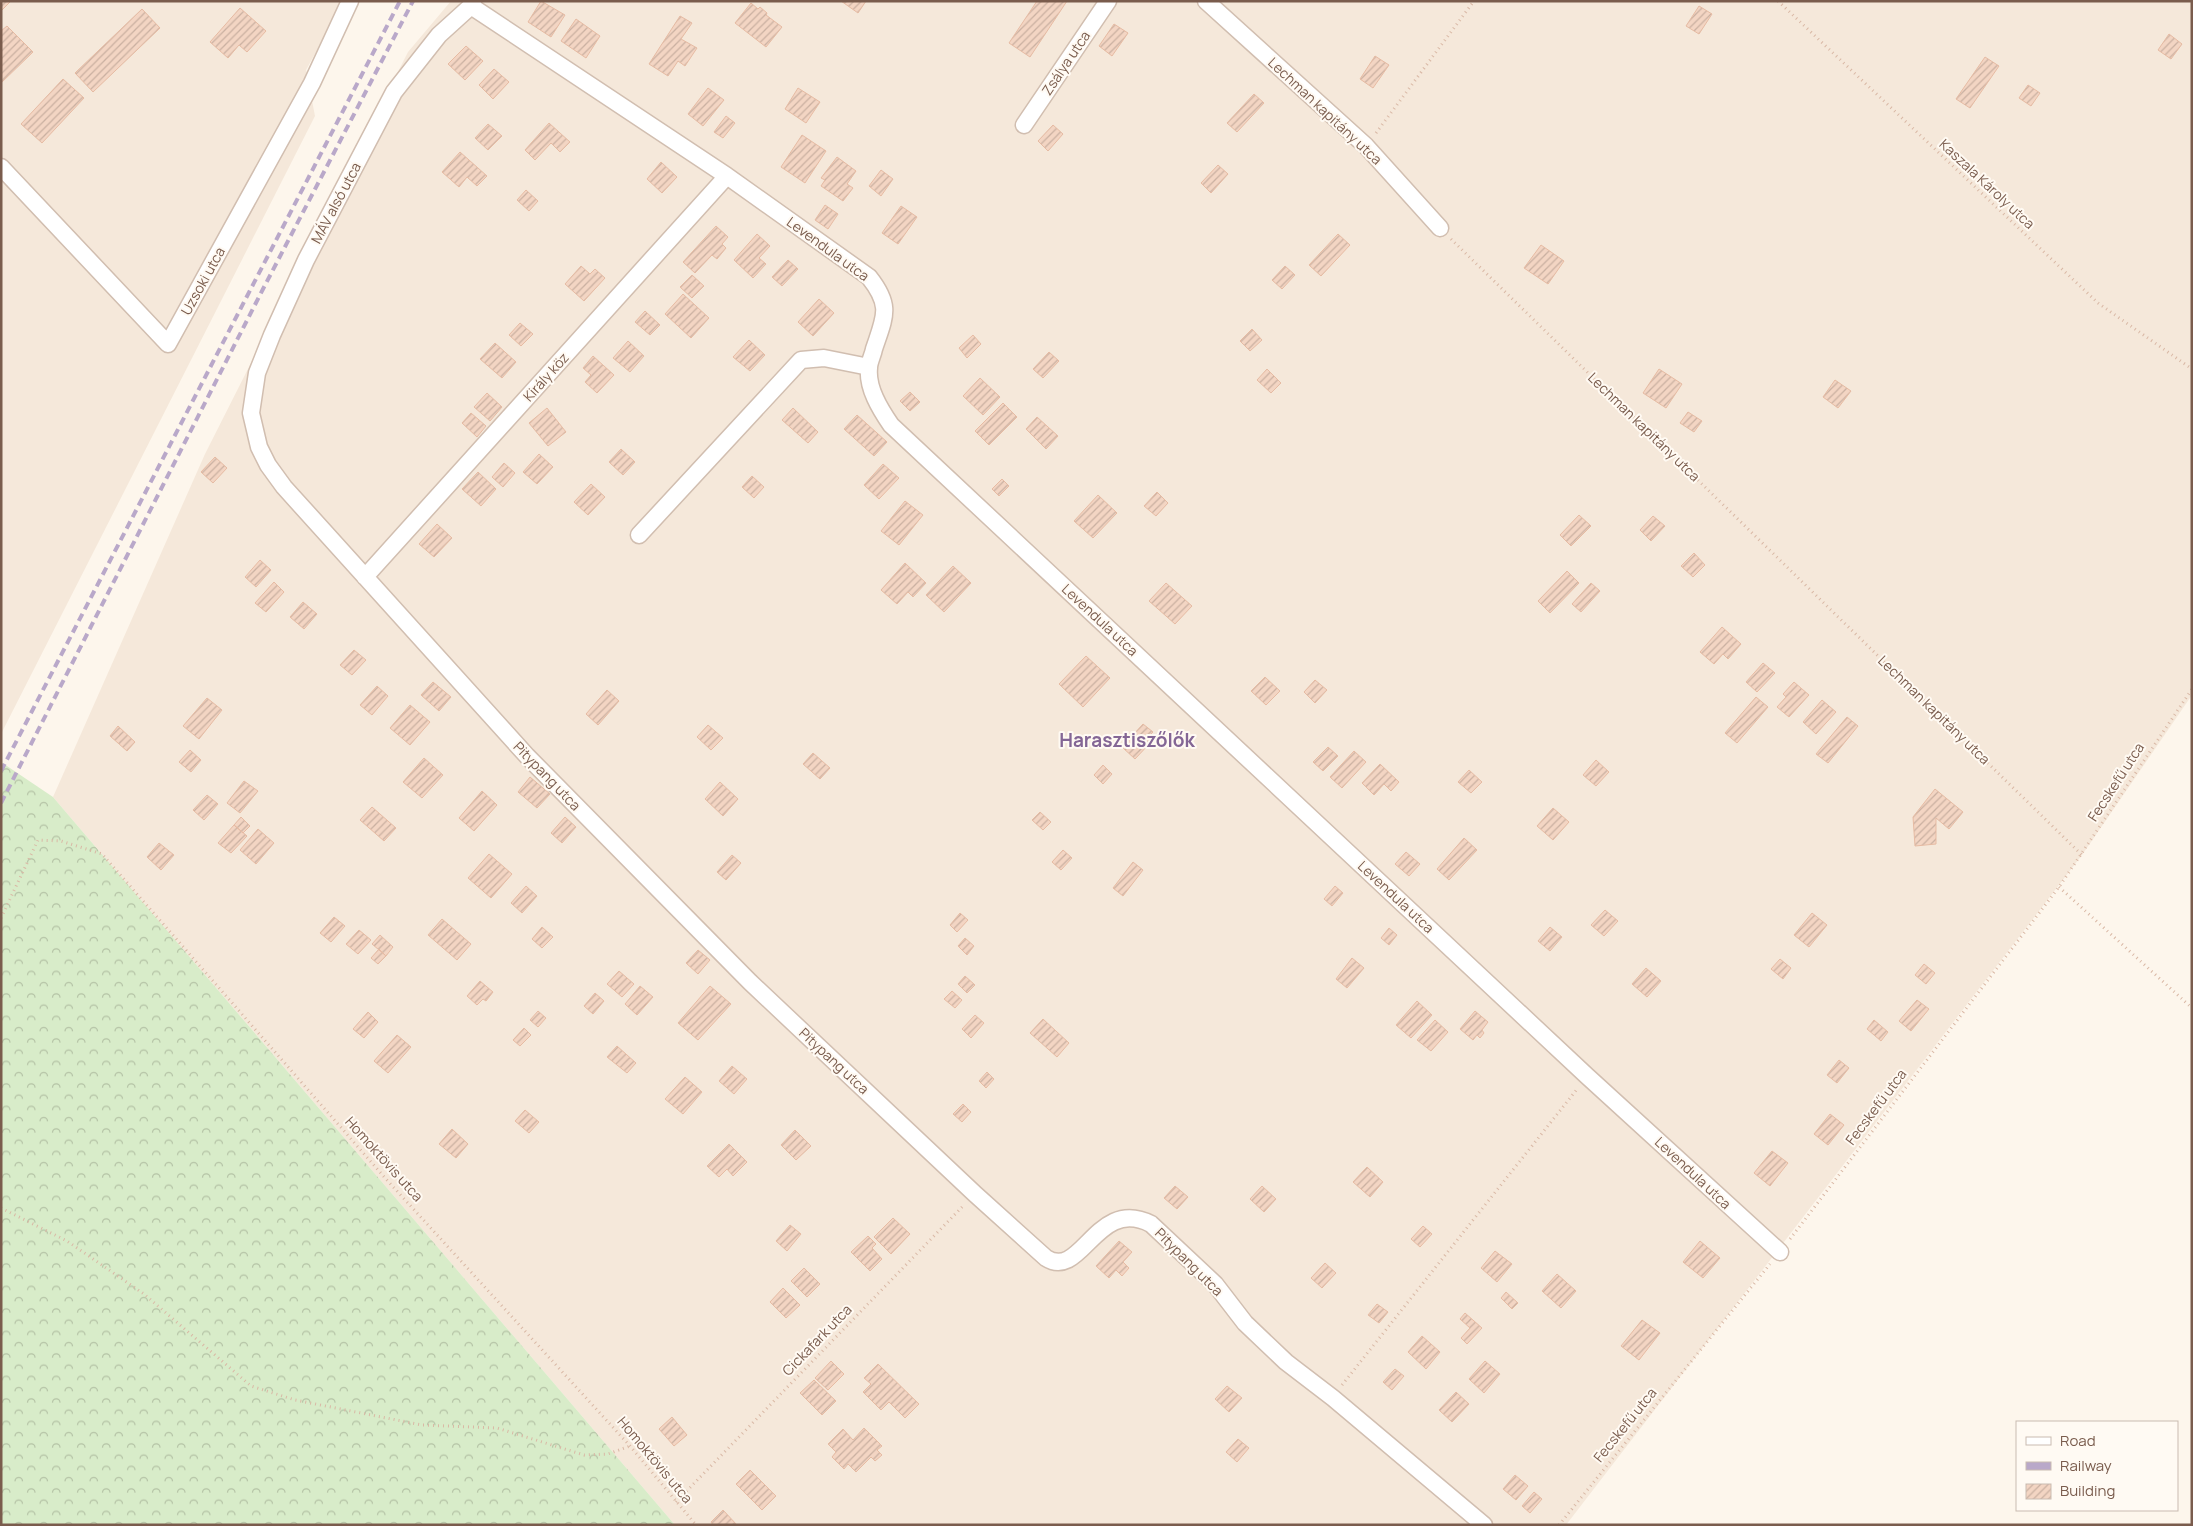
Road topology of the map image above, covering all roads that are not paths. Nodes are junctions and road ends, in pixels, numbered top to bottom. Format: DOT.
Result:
graph roads {
  1 [pos="350,1"];
  2 [pos="1108,1"];
  3 [pos="1206,1"];
  4 [pos="472,4"];
  5 [pos="1024,125"];
  6 [pos="1,167"];
  7 [pos="728,176"];
  8 [pos="1440,228"];
  9 [pos="869,367"];
  10 [pos="254,430"];
  11 [pos="639,535"];
  12 [pos="365,577"];
  13 [pos="1780,1252"];
  14 [pos="1484,1525"];
  1 -- 6 [label="street, Uzsoki utca"];
  2 -- 5 [label="street, Zsálya utca"];
  3 -- 8 [label="street, Lechman kapitány utca"];
  4 -- 7 [label="street, Levendula utca"];
  4 -- 10 [label="street, MÁV alsó utca"];
  7 -- 9 [label="street, Levendula utca"];
  7 -- 12 [label="street, Király köz"];
  9 -- 11 [label="street"];
  9 -- 13 [label="street, Levendula utca"];
  10 -- 12 [label="street, Pitypang utca"];
  12 -- 14 [label="street, Pitypang utca"];
}
